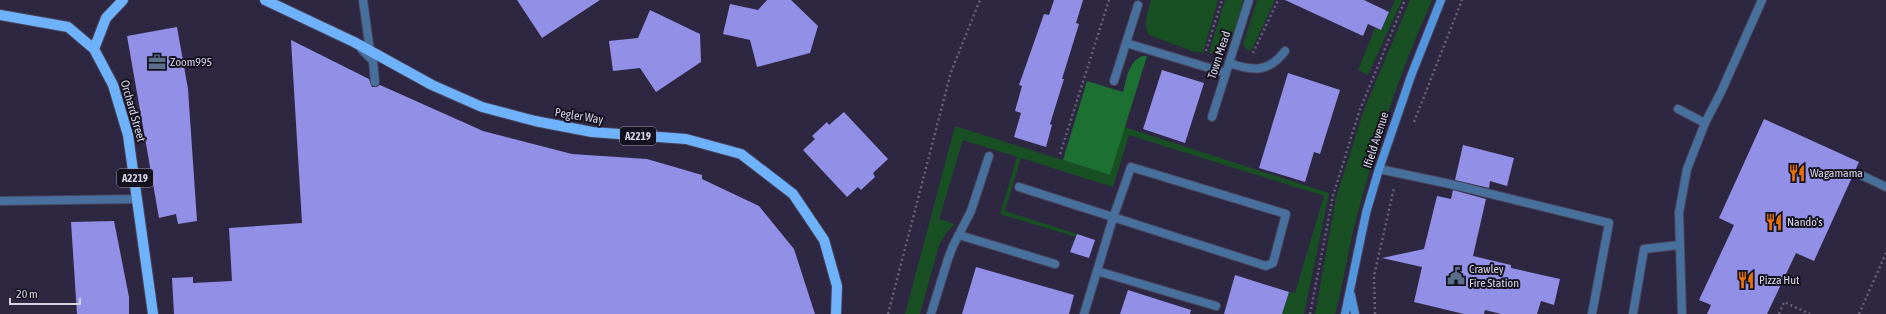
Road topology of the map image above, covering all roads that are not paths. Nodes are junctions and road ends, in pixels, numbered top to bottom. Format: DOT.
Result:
graph roads {
  1 [pos="123,0"];
  2 [pos="265,0"];
  3 [pos="363,0"];
  4 [pos="1249,0"];
  5 [pos="1441,0"];
  6 [pos="1762,0"];
  7 [pos="1138,5"];
  8 [pos="0,15"];
  9 [pos="354,42"];
  10 [pos="1126,43"];
  11 [pos="94,49"];
  12 [pos="370,51"];
  13 [pos="1285,51"];
  14 [pos="1229,63"];
  15 [pos="1226,73"];
  16 [pos="1114,81"];
  17 [pos="375,82"];
  18 [pos="1678,108"];
  19 [pos="1212,117"];
  20 [pos="1705,123"];
  21 [pos="989,156"];
  22 [pos="1379,169"];
  23 [pos="1861,175"];
  24 [pos="1019,187"];
  25 [pos="1886,187"];
  26 [pos="138,199"];
  27 [pos="0,201"];
  28 [pos="1113,218"];
  29 [pos="959,235"];
  30 [pos="1679,244"];
  31 [pos="1055,264"];
  32 [pos="1097,271"];
  33 [pos="1351,292"];
  34 [pos="1216,306"];
  35 [pos="153,314"];
  36 [pos="836,314"];
  37 [pos="931,314"];
  38 [pos="1084,314"];
  39 [pos="1345,314"];
  40 [pos="1354,314"];
  41 [pos="1592,314"];
  42 [pos="1633,314"];
  43 [pos="1682,314"];
  1 -- 11 [label="main road"];
  2 -- 9 [label="main road, Pegler Way / A2219"];
  3 -- 12 [label="street"];
  4 -- 14 [label="street, Town Mead"];
  5 -- 22 [label="street, Ifield Avenue"];
  6 -- 20 [label="street"];
  7 -- 10 [label="street"];
  8 -- 11 [label="main road, A2219"];
  9 -- 12 [label="main road, Pegler Way / A2219"];
  9 -- 17 [label="street"];
  10 -- 15 [label="street"];
  10 -- 16 [label="street"];
  11 -- 26 [label="main road, Orchard Street / A2219"];
  12 -- 36 [label="main road, Pegler Way / A2219"];
  13 -- 14 [label="street"];
  14 -- 15 [label="street, Town Mead"];
  15 -- 19 [label="street, Town Mead"];
  18 -- 20 [label="street"];
  20 -- 30 [label="street"];
  21 -- 29 [label="street"];
  22 -- 33 [label="street, Ifield Avenue"];
  22 -- 41 [label="street"];
  23 -- 25 [label="street"];
  24 -- 28 [label="street"];
  26 -- 27 [label="street"];
  26 -- 35 [label="main road, Orchard Street / A2219"];
  28 -- 28 [label="street"];
  28 -- 32 [label="street"];
  29 -- 31 [label="street"];
  29 -- 37 [label="street"];
  30 -- 42 [label="street"];
  30 -- 43 [label="street"];
  32 -- 34 [label="street"];
  32 -- 38 [label="street"];
  33 -- 39 [label="street, Ifield Avenue"];
  33 -- 40 [label="street, Ifield Avenue"];
}
